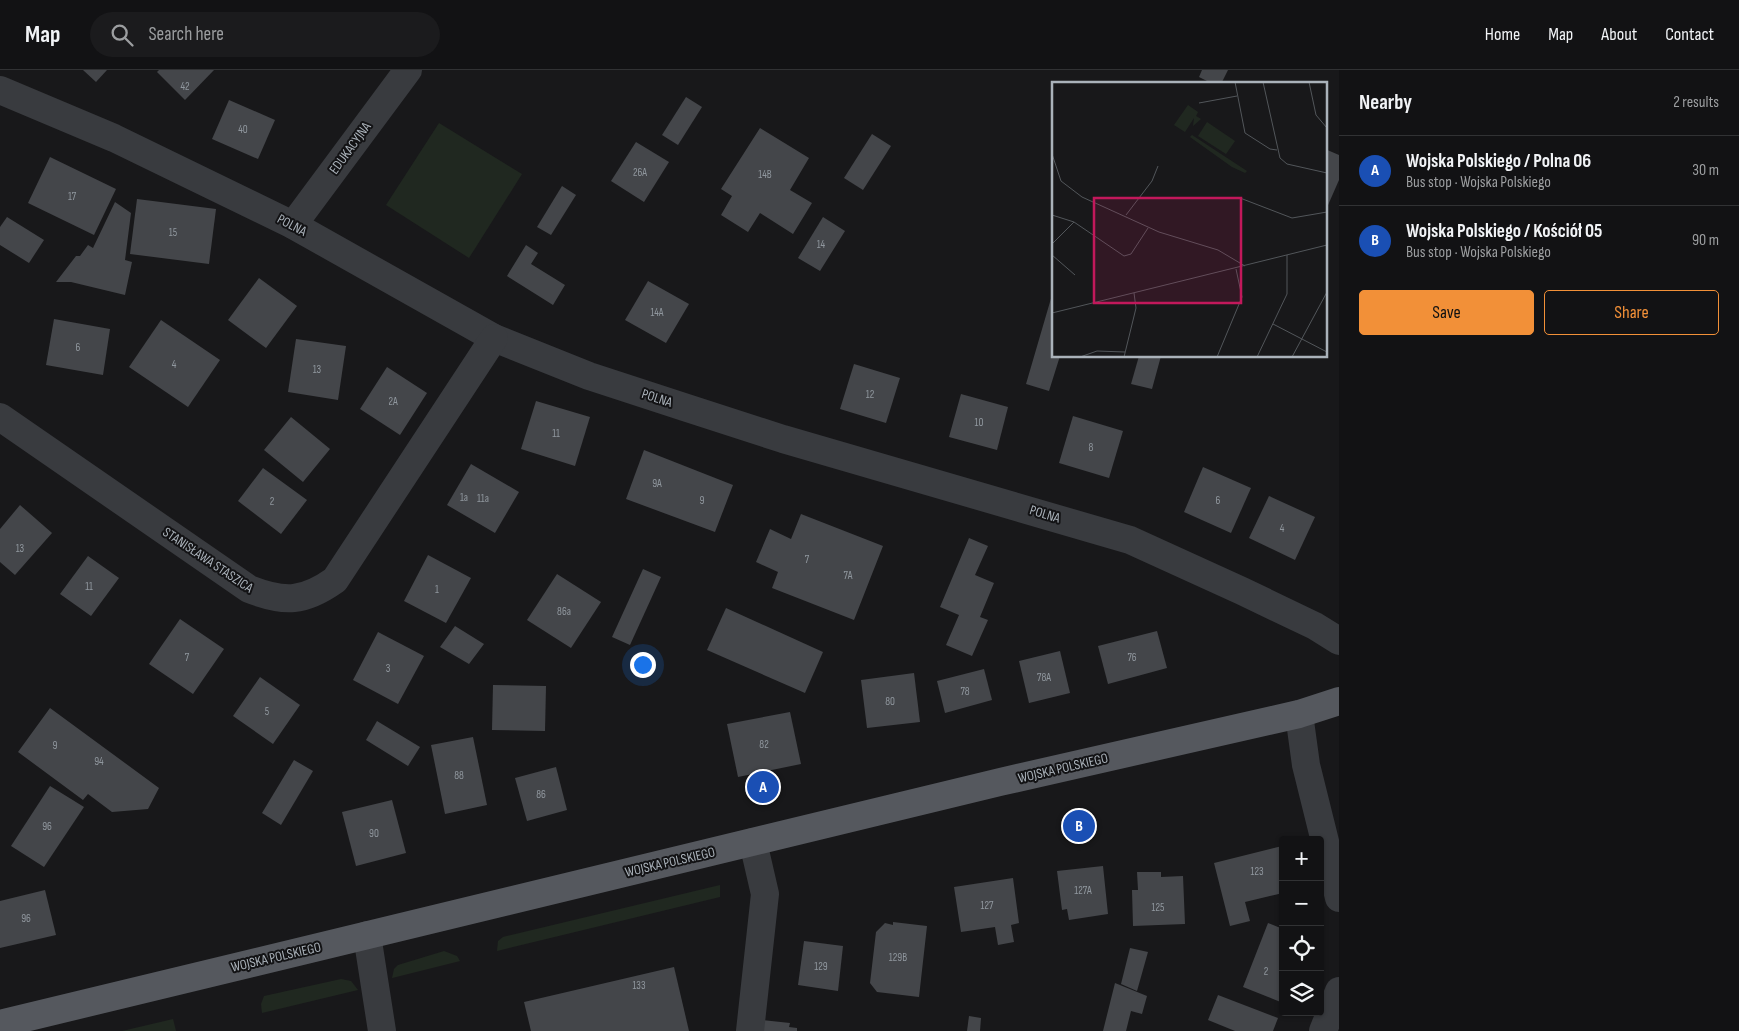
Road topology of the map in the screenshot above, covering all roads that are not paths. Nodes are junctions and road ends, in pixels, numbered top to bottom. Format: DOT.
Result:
graph roads {
  1 [pos="408,70"];
  2 [pos="0,90"];
  3 [pos="293,225"];
  4 [pos="494,338"];
  5 [pos="0,417"];
  6 [pos="1339,641"];
  7 [pos="1339,701"];
  8 [pos="1299,714"];
  9 [pos="753,842"];
  10 [pos="1339,898"];
  11 [pos="367,935"];
  12 [pos="1339,991"];
  13 [pos="0,1024"];
  14 [pos="382,1031"];
  15 [pos="750,1031"];
  16 [pos="1323,1031"];
  1 -- 3 [label="street, EDUKACYJNA"];
  2 -- 3 [label="street, POLNA"];
  3 -- 4 [label="street, POLNA"];
  4 -- 5 [label="street, STANISŁAWA STASZICA"];
  4 -- 6 [label="street, POLNA"];
  7 -- 8 [label="main road, WOJSKA POLSKIEGO"];
  8 -- 9 [label="main road, WOJSKA POLSKIEGO"];
  8 -- 10 [label="street"];
  9 -- 11 [label="main road, WOJSKA POLSKIEGO"];
  9 -- 15 [label="street"];
  11 -- 13 [label="main road, WOJSKA POLSKIEGO"];
  11 -- 14 [label="street"];
  12 -- 16 [label="street"];
}
